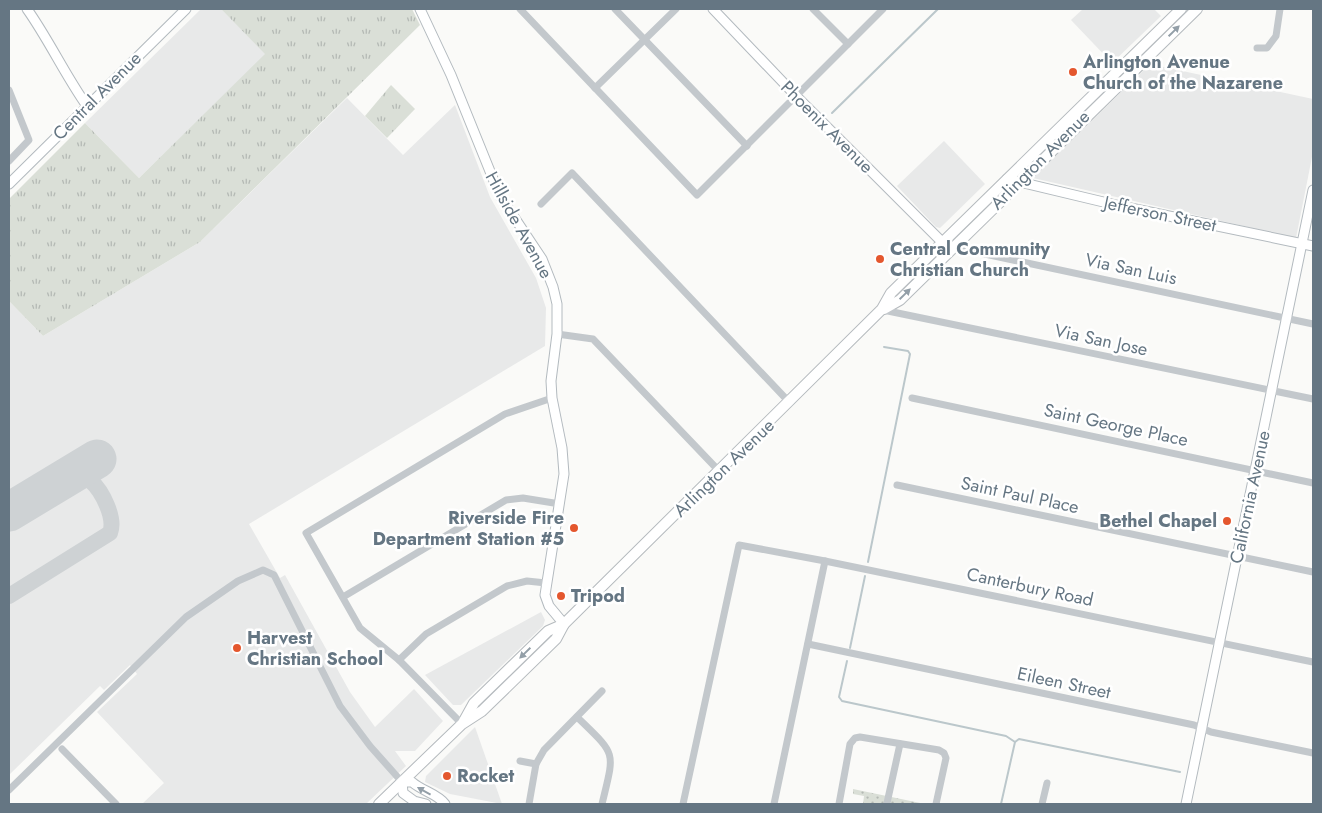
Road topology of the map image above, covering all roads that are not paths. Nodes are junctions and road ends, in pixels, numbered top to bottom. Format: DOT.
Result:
graph roads {
  1 [pos="27,9"];
  2 [pos="186,9"];
  3 [pos="420,9"];
  4 [pos="520,9"];
  5 [pos="615,9"];
  6 [pos="676,9"];
  7 [pos="713,9"];
  8 [pos="813,9"];
  9 [pos="883,9"];
  10 [pos="1181,9"];
  11 [pos="1196,9"];
  12 [pos="1280,9"];
  13 [pos="645,39"];
  14 [pos="848,44"];
  15 [pos="1257,48"];
  16 [pos="594,88"];
  17 [pos="9,90"];
  18 [pos="797,97"];
  19 [pos="87,106"];
  20 [pos="747,146"];
  21 [pos="9,161"];
  22 [pos="1032,168"];
  23 [pos="1007,179"];
  24 [pos="1017,182"];
  25 [pos="9,184"];
  26 [pos="1032,185"];
  27 [pos="1313,190"];
  28 [pos="541,204"];
  29 [pos="1302,244"];
  30 [pos="948,245"];
  31 [pos="1313,246"];
  32 [pos="882,310"];
  33 [pos="1288,318"];
  34 [pos="1313,324"];
  35 [pos="557,334"];
  36 [pos="1273,391"];
  37 [pos="552,398"];
  38 [pos="912,398"];
  39 [pos="1313,399"];
  40 [pos="790,403"];
  41 [pos="1255,470"];
  42 [pos="720,472"];
  43 [pos="1313,483"];
  44 [pos="897,484"];
  45 [pos="560,504"];
  46 [pos="1238,556"];
  47 [pos="825,561"];
  48 [pos="1313,572"];
  49 [pos="546,583"];
  50 [pos="343,597"];
  51 [pos="564,624"];
  52 [pos="1220,642"];
  53 [pos="808,644"];
  54 [pos="399,660"];
  55 [pos="1313,662"];
  56 [pos="602,691"];
  57 [pos="577,717"];
  58 [pos="462,724"];
  59 [pos="1202,728"];
  60 [pos="900,744"];
  61 [pos="62,749"];
  62 [pos="1313,753"];
  63 [pos="520,761"];
  64 [pos="536,764"];
  65 [pos="402,782"];
  66 [pos="1047,783"];
  67 [pos="9,790"];
  68 [pos="116,804"];
  69 [pos="380,804"];
  70 [pos="426,804"];
  71 [pos="446,804"];
  72 [pos="529,804"];
  73 [pos="602,804"];
  74 [pos="683,804"];
  75 [pos="774,804"];
  76 [pos="839,804"];
  77 [pos="887,804"];
  78 [pos="936,804"];
  79 [pos="1042,804"];
  80 [pos="1186,804"];
  1 -- 19 [label="street"];
  2 -- 19 [label="street, Central Avenue"];
  3 -- 35 [label="street, Hillside Avenue"];
  4 -- 16 [label="street"];
  5 -- 13 [label="street"];
  6 -- 13 [label="street"];
  7 -- 18 [label="street, Phoenix Avenue"];
  8 -- 14 [label="street"];
  9 -- 14 [label="street"];
  10 -- 23 [label="main road, Arlington Avenue"];
  22 -- 11 [label="main road, Arlington Avenue, one-way"];
  12 -- 15 [label="street"];
  13 -- 16 [label="street"];
  13 -- 20 [label="street"];
  14 -- 18 [label="street"];
  16 -- 20 [label="street"];
  17 -- 21 [label="street"];
  18 -- 20 [label="street"];
  18 -- 30 [label="street, Phoenix Avenue"];
  19 -- 25 [label="street, Central Avenue"];
  22 -- 24 [label="main road, Arlington Avenue"];
  22 -- 26 [label="street"];
  23 -- 24 [label="street, Jefferson Street"];
  23 -- 30 [label="main road, Arlington Avenue"];
  24 -- 26 [label="street, Jefferson Street"];
  24 -- 30 [label="main road, Arlington Avenue"];
  26 -- 29 [label="street, Jefferson Street"];
  27 -- 29 [label="street, California Avenue"];
  28 -- 40 [label="street"];
  29 -- 31 [label="street, Jefferson Street"];
  29 -- 33 [label="street, California Avenue"];
  30 -- 32 [label="main road, Arlington Avenue"];
  30 -- 33 [label="street, Via San Luis"];
  32 -- 36 [label="street, Via San Jose"];
  32 -- 40 [label="main road, Arlington Avenue"];
  33 -- 34 [label="street, Via San Luis"];
  33 -- 36 [label="street, California Avenue"];
  35 -- 37 [label="street, Hillside Avenue"];
  35 -- 42 [label="street"];
  36 -- 39 [label="street, Via San Jose"];
  36 -- 41 [label="street, California Avenue"];
  37 -- 45 [label="street, Hillside Avenue"];
  37 -- 50 [label="street"];
  38 -- 41 [label="street, Saint George Place"];
  40 -- 42 [label="main road, Arlington Avenue"];
  41 -- 43 [label="street, Saint George Place"];
  41 -- 46 [label="street, California Avenue"];
  42 -- 51 [label="main road, Arlington Avenue"];
  44 -- 46 [label="street, Saint Paul Place"];
  45 -- 49 [label="street, Hillside Avenue"];
  45 -- 50 [label="street"];
  46 -- 48 [label="street, Saint Paul Place"];
  46 -- 52 [label="street, California Avenue"];
  47 -- 52 [label="street, Canterbury Road"];
  47 -- 53 [label="street"];
  47 -- 74 [label="street, Canterbury Road"];
  49 -- 51 [label="street, Hillside Avenue"];
  49 -- 54 [label="street"];
  50 -- 54 [label="street"];
  51 -- 58 [label="main road, Arlington Avenue"];
  52 -- 55 [label="street, Canterbury Road"];
  52 -- 59 [label="street, California Avenue"];
  53 -- 59 [label="street, Eileen Street"];
  53 -- 75 [label="street"];
  54 -- 58 [label="street"];
  56 -- 57 [label="street"];
  57 -- 64 [label="street"];
  57 -- 73 [label="street"];
  58 -- 65 [label="main road, Arlington Avenue"];
  59 -- 62 [label="street, Eileen Street"];
  59 -- 80 [label="street, California Avenue"];
  60 -- 76 [label="street"];
  60 -- 77 [label="street"];
  60 -- 78 [label="street"];
  61 -- 68 [label="street"];
  63 -- 64 [label="street"];
  64 -- 72 [label="street"];
  65 -- 67 [label="street"];
  65 -- 69 [label="main road, Arlington Avenue"];
  65 -- 70 [label="street"];
  71 -- 65 [label="street, one-way"];
  66 -- 79 [label="street"];
}
